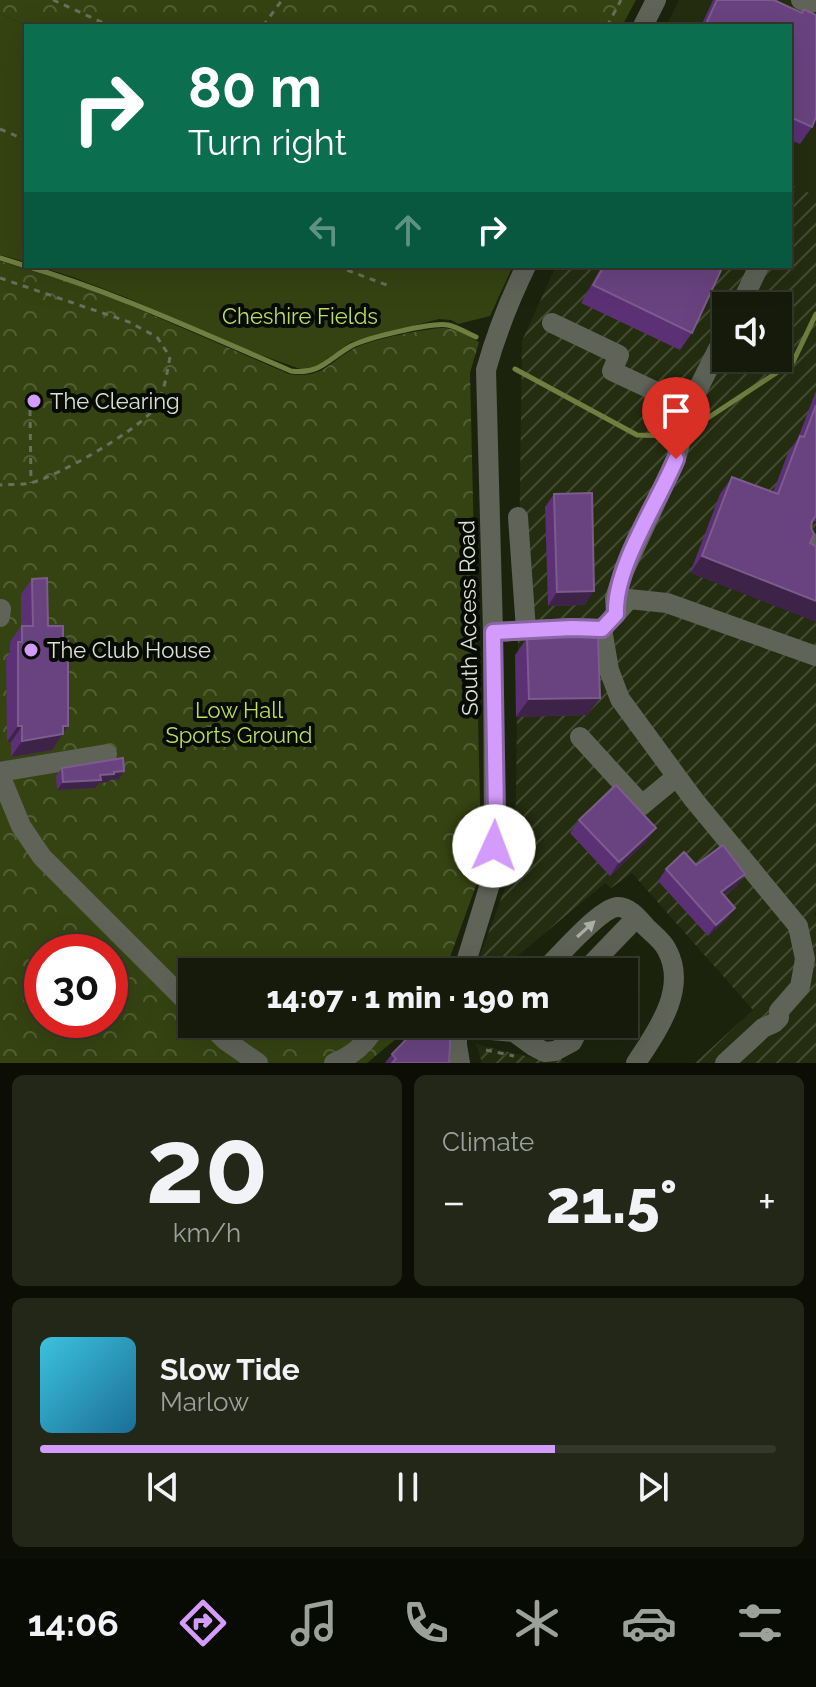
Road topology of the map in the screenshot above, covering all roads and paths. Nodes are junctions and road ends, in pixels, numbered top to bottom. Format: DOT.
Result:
graph roads {
  1 [pos="53,0"];
  2 [pos="282,0"];
  3 [pos="621,0"];
  4 [pos="656,0"];
  5 [pos="801,0"];
  6 [pos="816,2"];
  7 [pos="106,24"];
  8 [pos="264,24"];
  9 [pos="608,24"];
  10 [pos="644,24"];
  11 [pos="0,129"];
  12 [pos="24,139"];
  13 [pos="341,268"];
  14 [pos="525,268"];
  15 [pos="758,268"];
  16 [pos="0,278"];
  17 [pos="392,287"];
  18 [pos="747,292"];
  19 [pos="552,323"];
  20 [pos="712,361"];
  21 [pos="689,407"];
  22 [pos="30,410"];
  23 [pos="31,483"];
  24 [pos="0,485"];
  25 [pos="518,517"];
  26 [pos="1,609"];
  27 [pos="616,614"];
  28 [pos="0,617"];
  29 [pos="602,629"];
  30 [pos="526,630"];
  31 [pos="493,632"];
  32 [pos="816,656"];
  33 [pos="580,737"];
  34 [pos="107,754"];
  35 [pos="0,773"];
  36 [pos="676,777"];
  37 [pos="637,917"];
  38 [pos="467,958"];
  39 [pos="557,958"];
  40 [pos="597,958"];
  41 [pos="178,993"];
  42 [pos="223,1038"];
  43 [pos="457,1038"];
  44 [pos="525,1038"];
  45 [pos="574,1038"];
  46 [pos="363,1056"];
  47 [pos="258,1063"];
  48 [pos="334,1063"];
  49 [pos="460,1063"];
  50 [pos="636,1063"];
  51 [pos="725,1063"];
  1 -- 7 [label="path"];
  2 -- 8 [label="path"];
  3 -- 9 [label="path"];
  4 -- 10 [label="street"];
  5 -- 6 [label="street"];
  11 -- 12 [label="path"];
  13 -- 17 [label="path"];
  14 -- 31 [label="street, South Access Road"];
  15 -- 18 [label="street"];
  16 -- 23 [label="path"];
  19 -- 21 [label="street"];
  20 -- 21 [label="street"];
  21 -- 27 [label="street"];
  22 -- 23 [label="path"];
  23 -- 24 [label="path"];
  25 -- 30 [label="street"];
  26 -- 28 [label="street"];
  27 -- 29 [label="street"];
  27 -- 32 [label="street"];
  29 -- 30 [label="street"];
  29 -- 36 [label="street"];
  30 -- 31 [label="street"];
  31 -- 38 [label="street, South Access Road"];
  33 -- 36 [label="street"];
  34 -- 35 [label="street"];
  35 -- 41 [label="street"];
  36 -- 51 [label="street"];
  39 -- 37 [label="street, one-way"];
  37 -- 40 [label="street"];
  37 -- 50 [label="street"];
  42 -- 47 [label="street"];
  43 -- 49 [label="street"];
  44 -- 45 [label="street"];
  46 -- 48 [label="street"];
}
